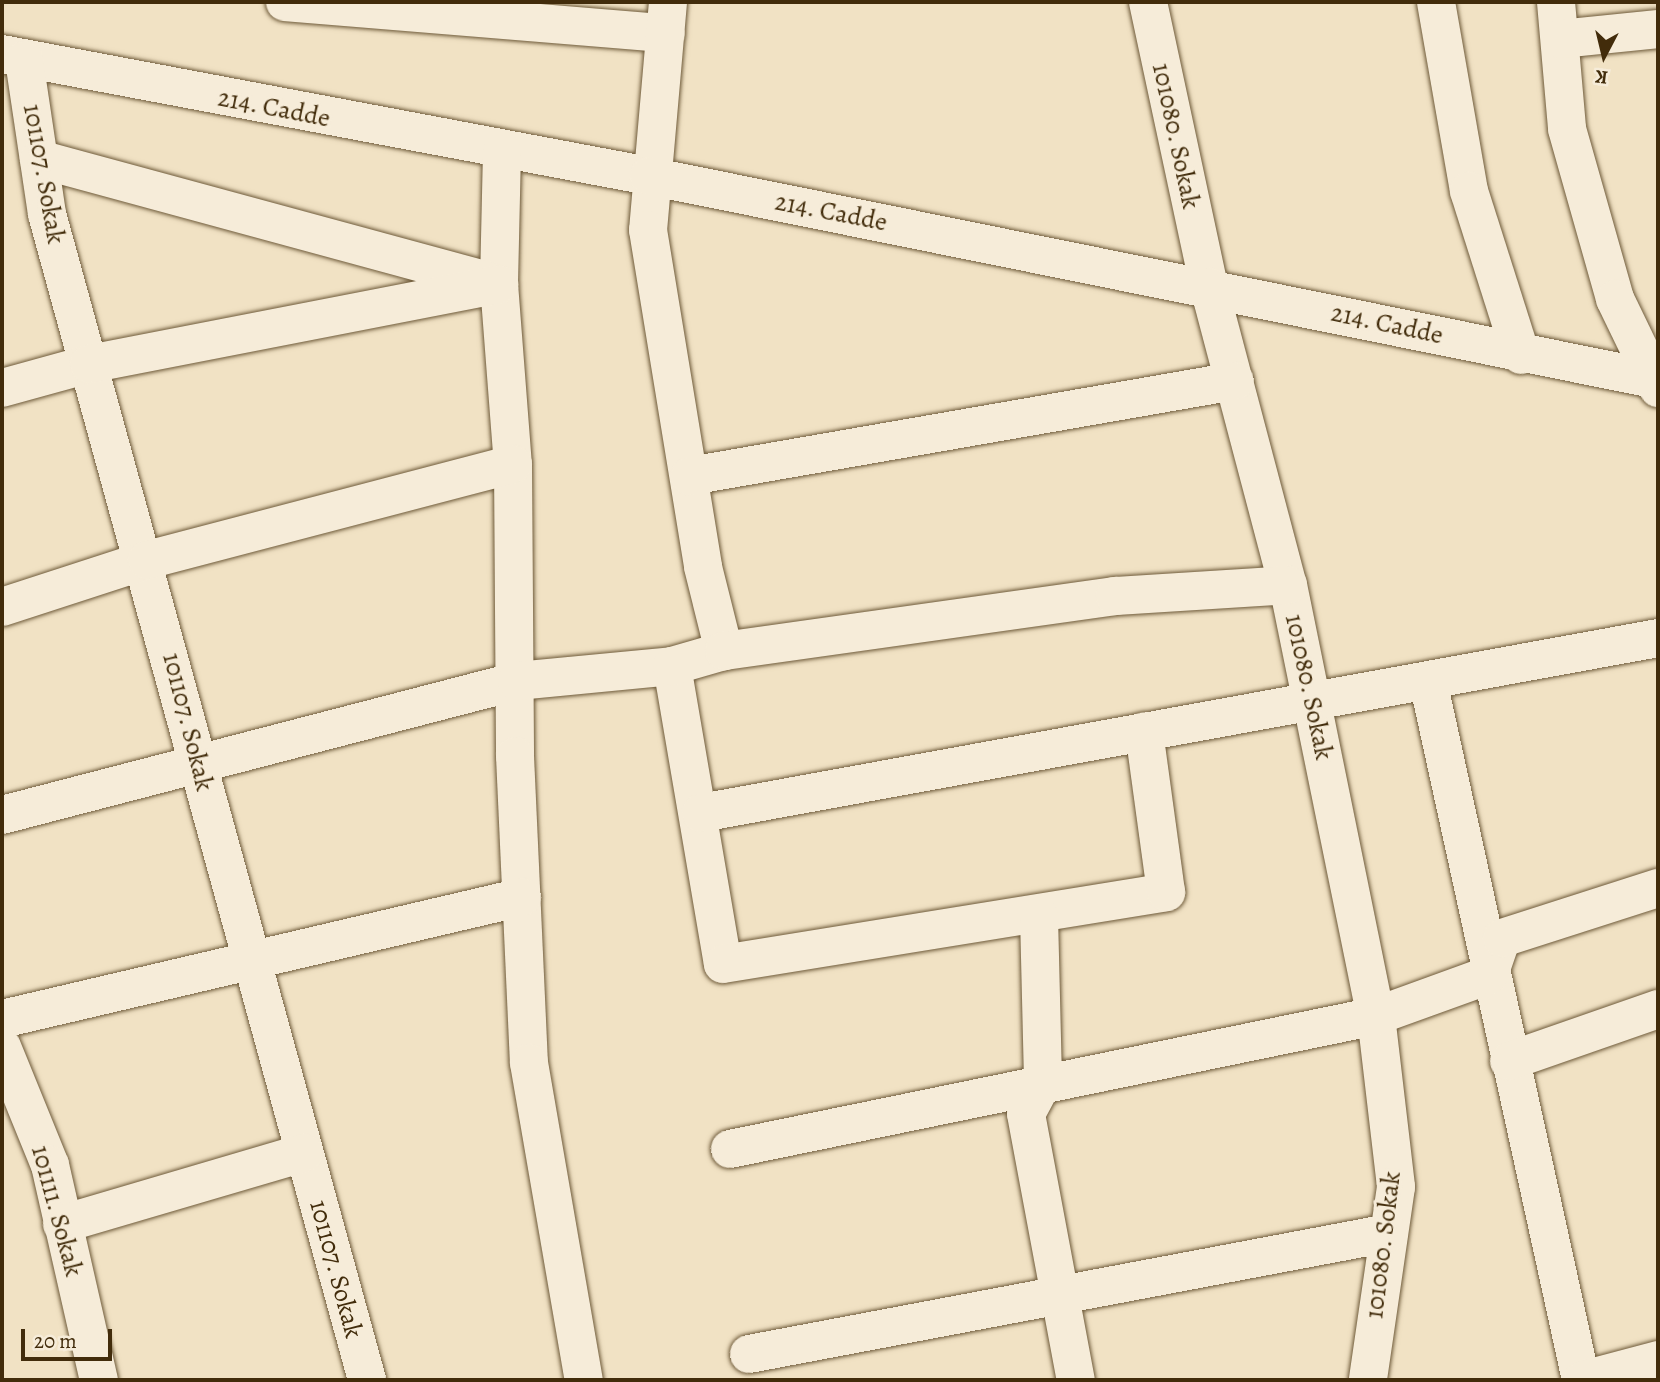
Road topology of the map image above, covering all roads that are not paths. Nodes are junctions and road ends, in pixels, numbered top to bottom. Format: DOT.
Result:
graph roads {
  1 [pos="285,2"];
  2 [pos="1148,2"];
  3 [pos="1436,2"];
  4 [pos="1556,2"];
  5 [pos="667,17"];
  6 [pos="1658,29"];
  7 [pos="1560,39"];
  8 [pos="13,57"];
  9 [pos="502,151"];
  10 [pos="39,159"];
  11 [pos="649,176"];
  12 [pos="499,284"];
  13 [pos="1209,287"];
  14 [pos="1521,355"];
  15 [pos="89,364"];
  16 [pos="1235,381"];
  17 [pos="1657,383"];
  18 [pos="2,388"];
  19 [pos="513,464"];
  20 [pos="690,476"];
  21 [pos="146,560"];
  22 [pos="1288,585"];
  23 [pos="2,607"];
  24 [pos="1658,638"];
  25 [pos="724,651"];
  26 [pos="672,666"];
  27 [pos="517,681"];
  28 [pos="1427,681"];
  29 [pos="1313,699"];
  30 [pos="1144,732"];
  31 [pos="197,762"];
  32 [pos="701,813"];
  33 [pos="2,815"];
  34 [pos="1658,888"];
  35 [pos="522,897"];
  36 [pos="1039,916"];
  37 [pos="251,958"];
  38 [pos="1489,975"];
  39 [pos="1658,1009"];
  40 [pos="1376,1016"];
  41 [pos="2,1019"];
  42 [pos="2,1047"];
  43 [pos="1509,1060"];
  44 [pos="1043,1082"];
  45 [pos="2,1119"];
  46 [pos="37,1134"];
  47 [pos="730,1149"];
  48 [pos="304,1153"];
  49 [pos="62,1224"];
  50 [pos="1390,1233"];
  51 [pos="1059,1293"];
  52 [pos="749,1354"];
  53 [pos="1658,1360"];
  54 [pos="99,1380"];
  55 [pos="366,1380"];
  56 [pos="584,1380"];
  57 [pos="1076,1380"];
  58 [pos="1368,1380"];
  59 [pos="1582,1380"];
  1 -- 5 [label="street"];
  2 -- 13 [label="street, 101080. Sokak"];
  3 -- 14 [label="street"];
  4 -- 7 [label="street"];
  5 -- 11 [label="street"];
  6 -- 7 [label="street"];
  7 -- 17 [label="street"];
  8 -- 9 [label="street, 214. Cadde"];
  8 -- 10 [label="street, 101107. Sokak"];
  9 -- 11 [label="street, 214. Cadde"];
  9 -- 12 [label="street"];
  10 -- 12 [label="street"];
  10 -- 15 [label="street, 101107. Sokak"];
  11 -- 13 [label="street, 214. Cadde"];
  11 -- 20 [label="street"];
  12 -- 15 [label="street"];
  12 -- 19 [label="street"];
  13 -- 14 [label="street, 214. Cadde"];
  13 -- 16 [label="street, 101080. Sokak"];
  14 -- 17 [label="street, 214. Cadde"];
  15 -- 18 [label="street"];
  15 -- 21 [label="street, 101107. Sokak"];
  16 -- 20 [label="street"];
  16 -- 22 [label="street, 101080. Sokak"];
  19 -- 21 [label="street"];
  19 -- 27 [label="street"];
  20 -- 25 [label="street"];
  21 -- 23 [label="street"];
  21 -- 31 [label="street, 101107. Sokak"];
  22 -- 25 [label="street"];
  22 -- 29 [label="street, 101080. Sokak"];
  24 -- 28 [label="street"];
  25 -- 26 [label="street"];
  26 -- 27 [label="street"];
  26 -- 32 [label="street"];
  27 -- 31 [label="street"];
  27 -- 35 [label="street"];
  28 -- 29 [label="street"];
  28 -- 38 [label="street"];
  29 -- 30 [label="street"];
  29 -- 40 [label="street, 101080. Sokak"];
  30 -- 32 [label="street"];
  30 -- 36 [label="street"];
  31 -- 33 [label="street"];
  31 -- 37 [label="street, 101107. Sokak"];
  32 -- 36 [label="street"];
  34 -- 38 [label="street"];
  35 -- 37 [label="street"];
  35 -- 56 [label="street"];
  36 -- 44 [label="street"];
  37 -- 41 [label="street"];
  37 -- 48 [label="street, 101107. Sokak"];
  38 -- 40 [label="street"];
  38 -- 43 [label="street"];
  39 -- 43 [label="street"];
  40 -- 44 [label="street"];
  40 -- 50 [label="street, 101080. Sokak"];
  42 -- 46 [label="street, 101111. Sokak"];
  43 -- 59 [label="street"];
  44 -- 47 [label="street"];
  44 -- 51 [label="street"];
  45 -- 46 [label="street"];
  46 -- 49 [label="street, 101111. Sokak"];
  48 -- 49 [label="street"];
  48 -- 55 [label="street, 101107. Sokak"];
  49 -- 54 [label="street, 101111. Sokak"];
  50 -- 51 [label="street"];
  50 -- 58 [label="street, 101080. Sokak"];
  51 -- 52 [label="street"];
  51 -- 57 [label="street"];
  53 -- 59 [label="street"];
}
